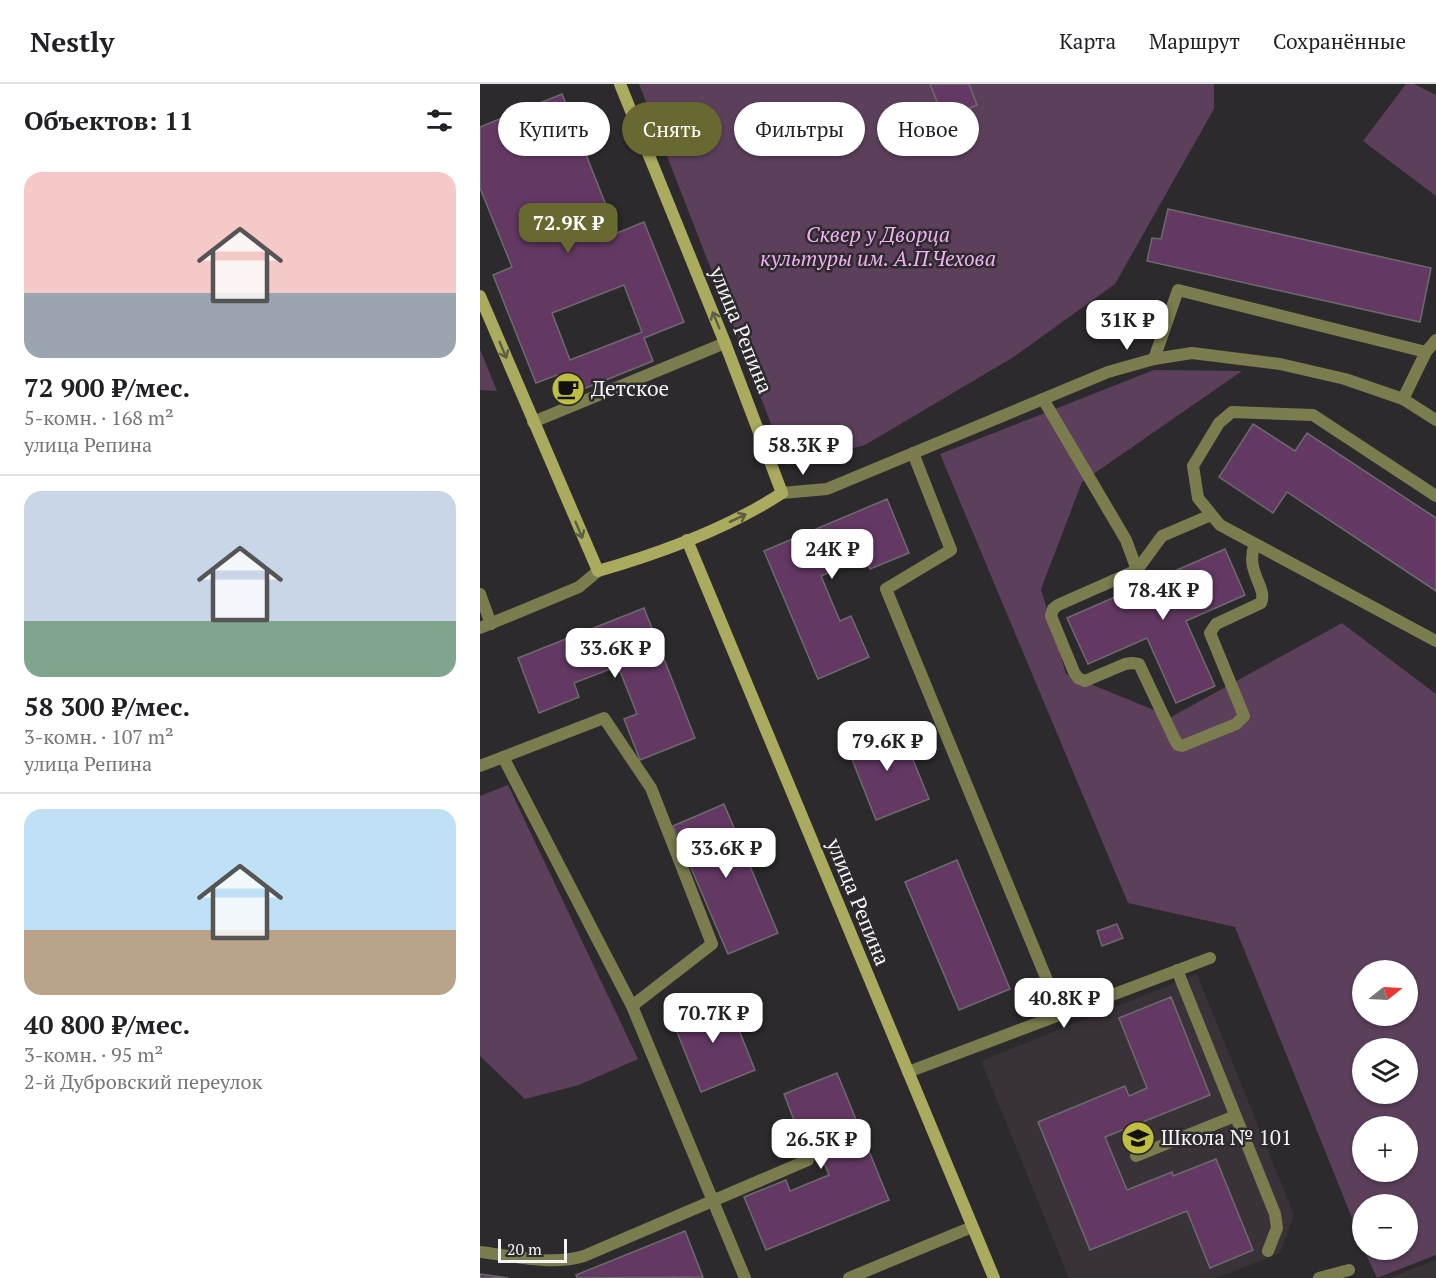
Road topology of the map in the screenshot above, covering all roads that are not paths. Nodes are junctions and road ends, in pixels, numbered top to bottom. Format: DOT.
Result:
graph roads {
  1 [pos="620,84"];
  2 [pos="480,296"];
  3 [pos="1436,340"];
  4 [pos="725,343"];
  5 [pos="1426,352"];
  6 [pos="1154,359"];
  7 [pos="1043,399"];
  8 [pos="1404,399"];
  9 [pos="1436,420"];
  10 [pos="533,422"];
  11 [pos="913,453"];
  12 [pos="783,493"];
  13 [pos="1436,496"];
  14 [pos="1211,515"];
  15 [pos="687,540"];
  16 [pos="1255,544"];
  17 [pos="1137,570"];
  18 [pos="598,571"];
  19 [pos="480,594"];
  20 [pos="485,626"];
  21 [pos="1436,640"];
  22 [pos="503,757"];
  23 [pos="480,766"];
  24 [pos="1210,958"];
  25 [pos="1177,970"];
  26 [pos="632,1006"];
  27 [pos="1061,1014"];
  28 [pos="908,1072"];
  29 [pos="1235,1116"];
  30 [pos="1136,1156"];
  31 [pos="808,1160"];
  32 [pos="713,1201"];
  33 [pos="972,1227"];
  34 [pos="1268,1251"];
  35 [pos="480,1252"];
  36 [pos="1349,1270"];
  37 [pos="745,1278"];
  38 [pos="849,1278"];
  39 [pos="994,1278"];
  40 [pos="1319,1278"];
  4 -- 1 [label="main road, улица Репина, one-way"];
  2 -- 10 [label="main road, one-way"];
  3 -- 5 [label="street"];
  4 -- 10 [label="street"];
  4 -- 12 [label="main road, улица Репина"];
  5 -- 6 [label="street"];
  5 -- 8 [label="street"];
  6 -- 7 [label="street"];
  6 -- 8 [label="street"];
  7 -- 11 [label="street"];
  7 -- 17 [label="street"];
  8 -- 9 [label="street"];
  10 -- 18 [label="main road, one-way"];
  11 -- 12 [label="street"];
  11 -- 27 [label="street"];
  15 -- 12 [label="main road, one-way"];
  13 -- 14 [label="street"];
  14 -- 16 [label="street"];
  14 -- 17 [label="street"];
  15 -- 18 [label="main road"];
  15 -- 28 [label="main road, улица Репина"];
  16 -- 17 [label="street"];
  16 -- 21 [label="street"];
  18 -- 20 [label="street"];
  19 -- 20 [label="street"];
  22 -- 23 [label="street"];
  22 -- 26 [label="street"];
  22 -- 26 [label="street"];
  24 -- 25 [label="street"];
  25 -- 27 [label="street"];
  25 -- 29 [label="street"];
  26 -- 32 [label="street"];
  27 -- 28 [label="street"];
  28 -- 33 [label="main road, улица Репина"];
  29 -- 30 [label="street"];
  29 -- 34 [label="street"];
  31 -- 32 [label="street"];
  32 -- 35 [label="street"];
  32 -- 37 [label="street"];
  33 -- 38 [label="street"];
  33 -- 39 [label="main road, улица Репина"];
  36 -- 40 [label="street"];
}
